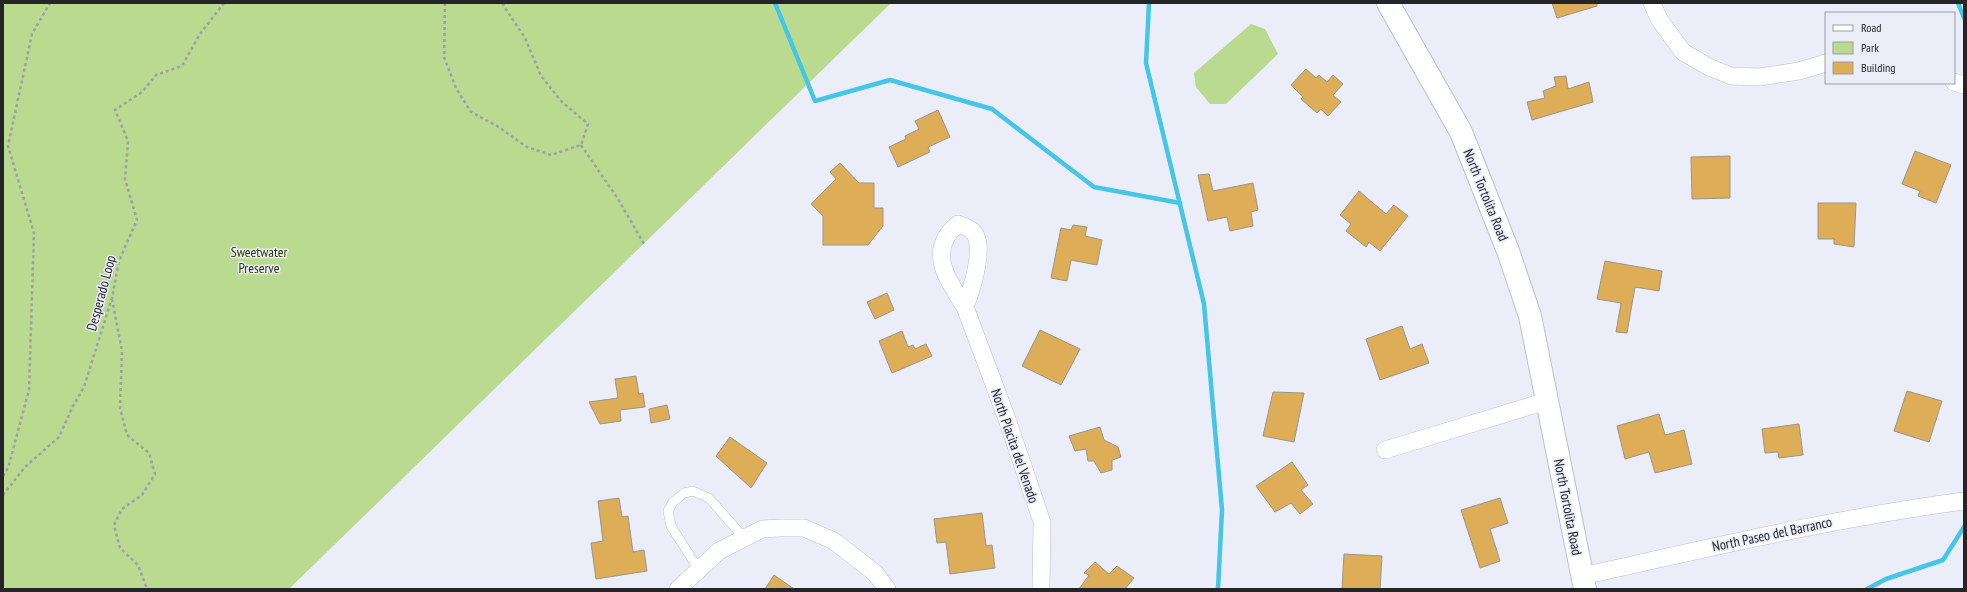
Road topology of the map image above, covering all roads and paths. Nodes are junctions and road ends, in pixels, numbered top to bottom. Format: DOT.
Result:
graph roads {
  1 [pos="50,3"];
  2 [pos="224,3"];
  3 [pos="445,3"];
  4 [pos="502,3"];
  5 [pos="1388,3"];
  6 [pos="1652,3"];
  7 [pos="1825,63"];
  8 [pos="581,145"];
  9 [pos="644,244"];
  10 [pos="112,298"];
  11 [pos="965,307"];
  12 [pos="1547,401"];
  13 [pos="1385,450"];
  14 [pos="3,476"];
  15 [pos="3,495"];
  16 [pos="1964,501"];
  17 [pos="744,538"];
  18 [pos="699,570"];
  19 [pos="1584,582"];
  20 [pos="147,589"];
  21 [pos="678,589"];
  22 [pos="887,589"];
  23 [pos="1041,589"];
  1 -- 14 [label="path"];
  2 -- 10 [label="path, Desperado Loop"];
  3 -- 8 [label="path"];
  4 -- 8 [label="path"];
  5 -- 12 [label="street, North Tortolita Road"];
  6 -- 7 [label="street"];
  8 -- 9 [label="path"];
  10 -- 15 [label="path, Desperado Loop"];
  10 -- 20 [label="path"];
  11 -- 23 [label="street, North Placita del Venado"];
  12 -- 13 [label="street"];
  12 -- 19 [label="street, North Tortolita Road"];
  16 -- 19 [label="street, North Paseo del Barranco"];
  17 -- 18 [label="street"];
  17 -- 18 [label="lane"];
  17 -- 22 [label="street"];
  18 -- 21 [label="street"];
}
